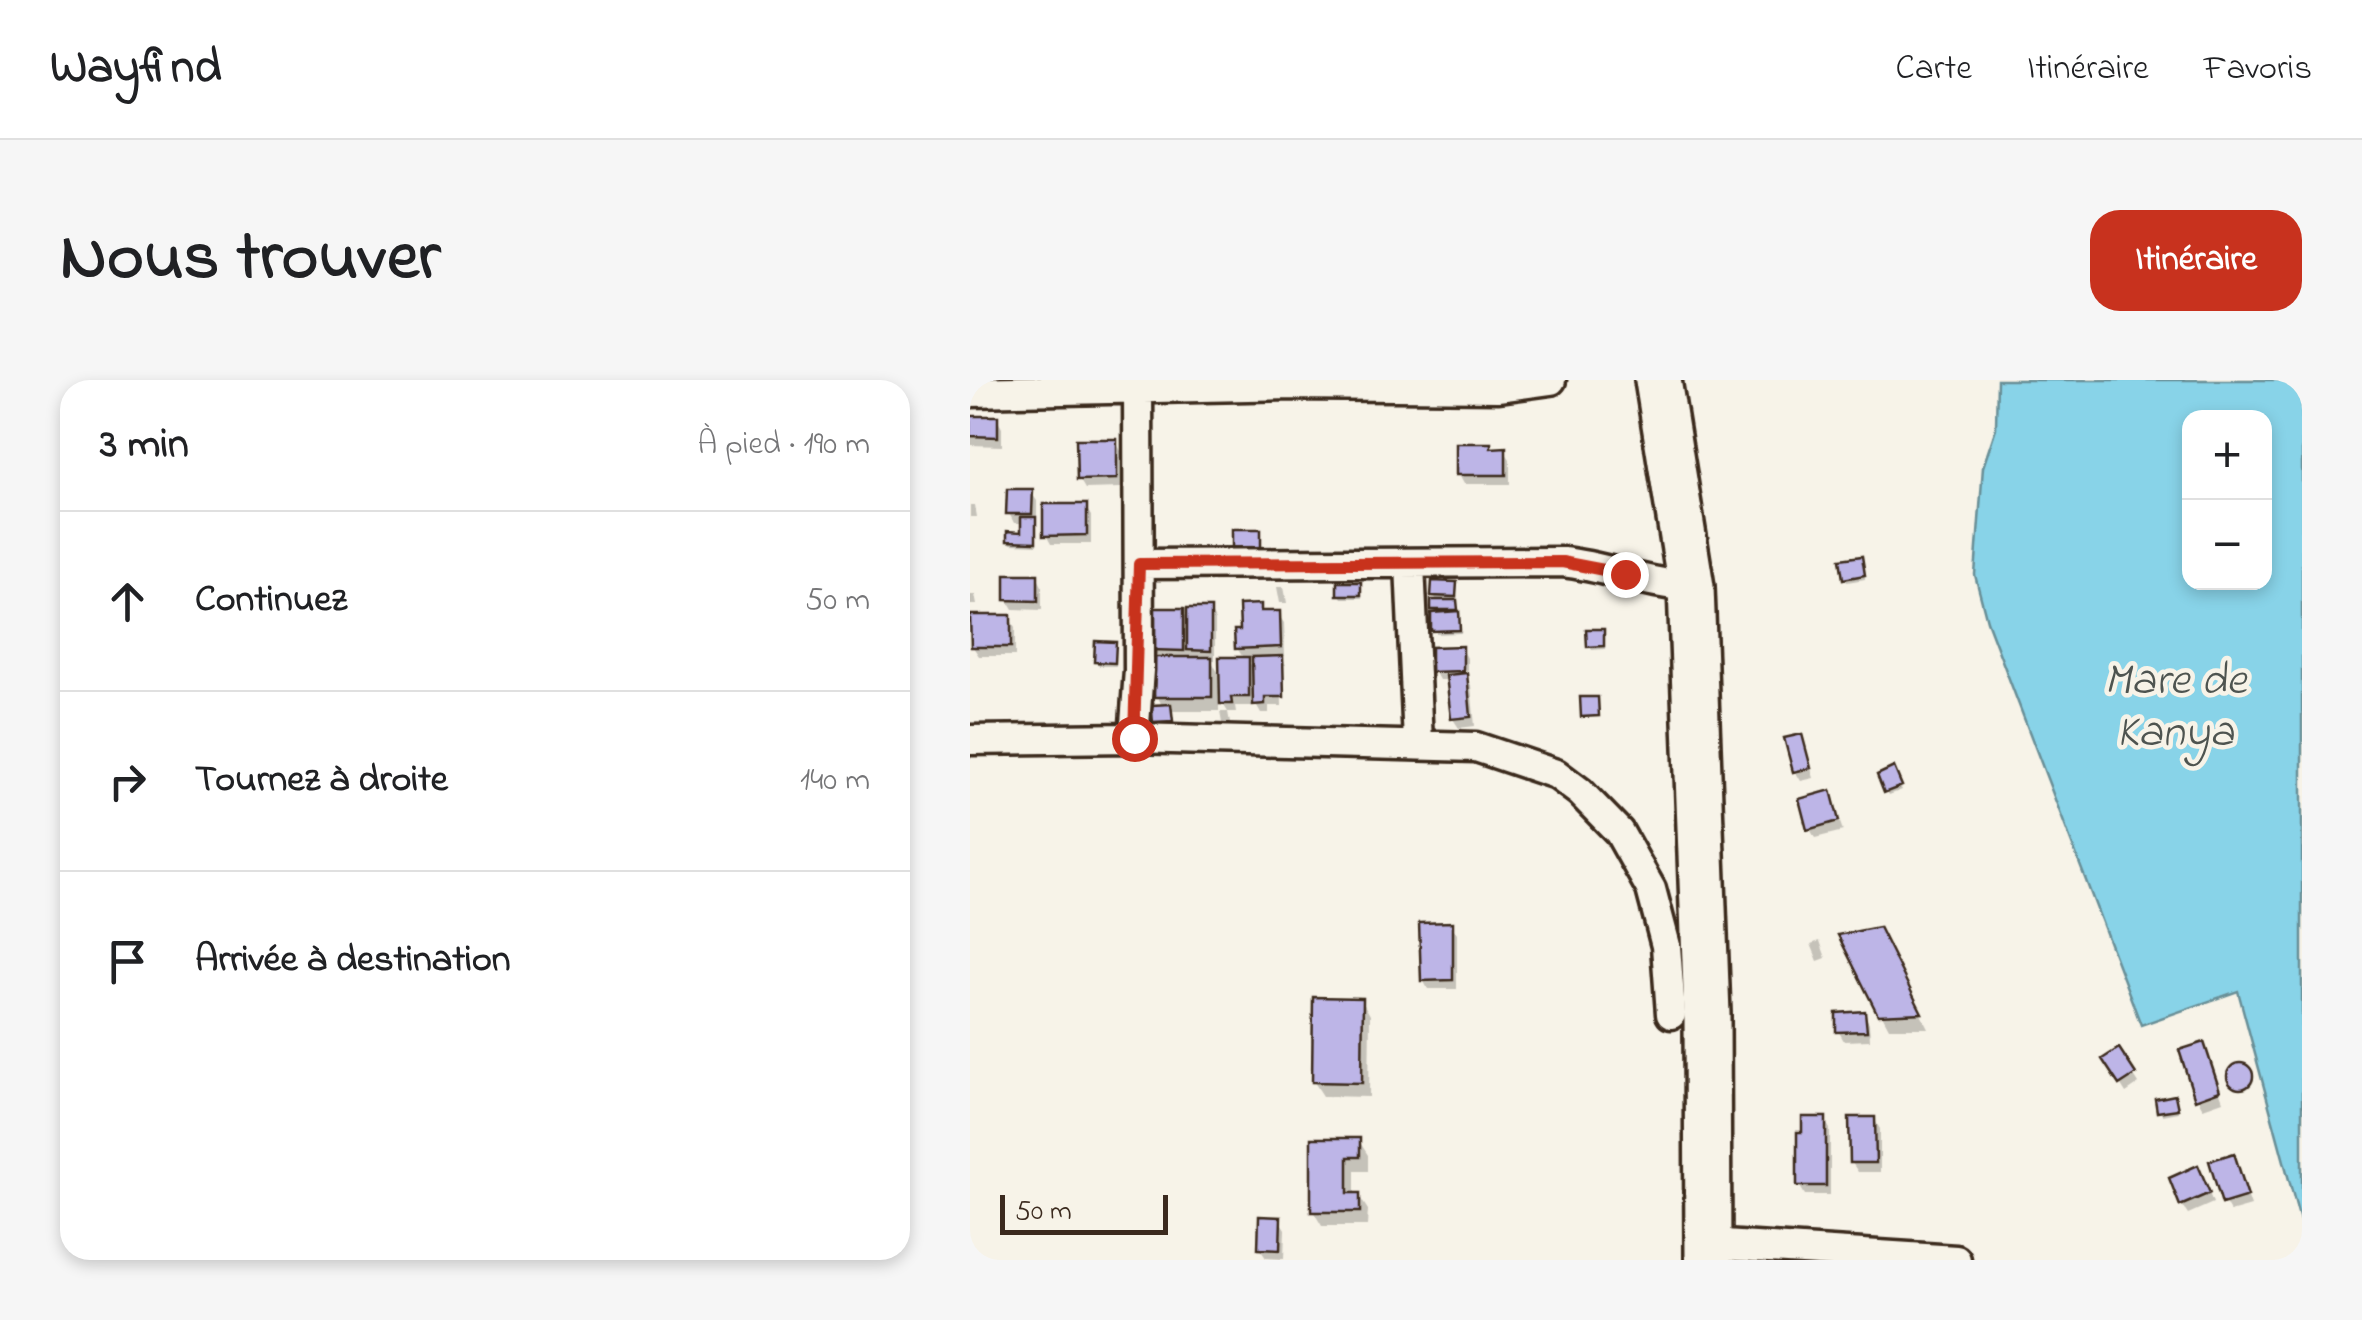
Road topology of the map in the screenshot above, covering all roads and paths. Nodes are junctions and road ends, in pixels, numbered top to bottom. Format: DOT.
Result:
graph roads {
  1 [pos="1550,380"];
  2 [pos="1658,380"];
  3 [pos="1138,384"];
  4 [pos="970,392"];
  5 [pos="1139,564"];
  6 [pos="1410,564"];
  7 [pos="1691,587"];
  8 [pos="1134,738"];
  9 [pos="970,740"];
  10 [pos="1418,743"];
  11 [pos="1671,1014"];
  12 [pos="1708,1252"];
  13 [pos="1956,1260"];
  1 -- 3 [label="street"];
  2 -- 7 [label="highway"];
  3 -- 4 [label="street"];
  3 -- 5 [label="street"];
  5 -- 6 [label="street"];
  5 -- 8 [label="street"];
  6 -- 7 [label="street"];
  6 -- 10 [label="street"];
  7 -- 12 [label="highway"];
  8 -- 9 [label="street"];
  8 -- 10 [label="street"];
  10 -- 11 [label="street"];
  12 -- 13 [label="street"];
}
